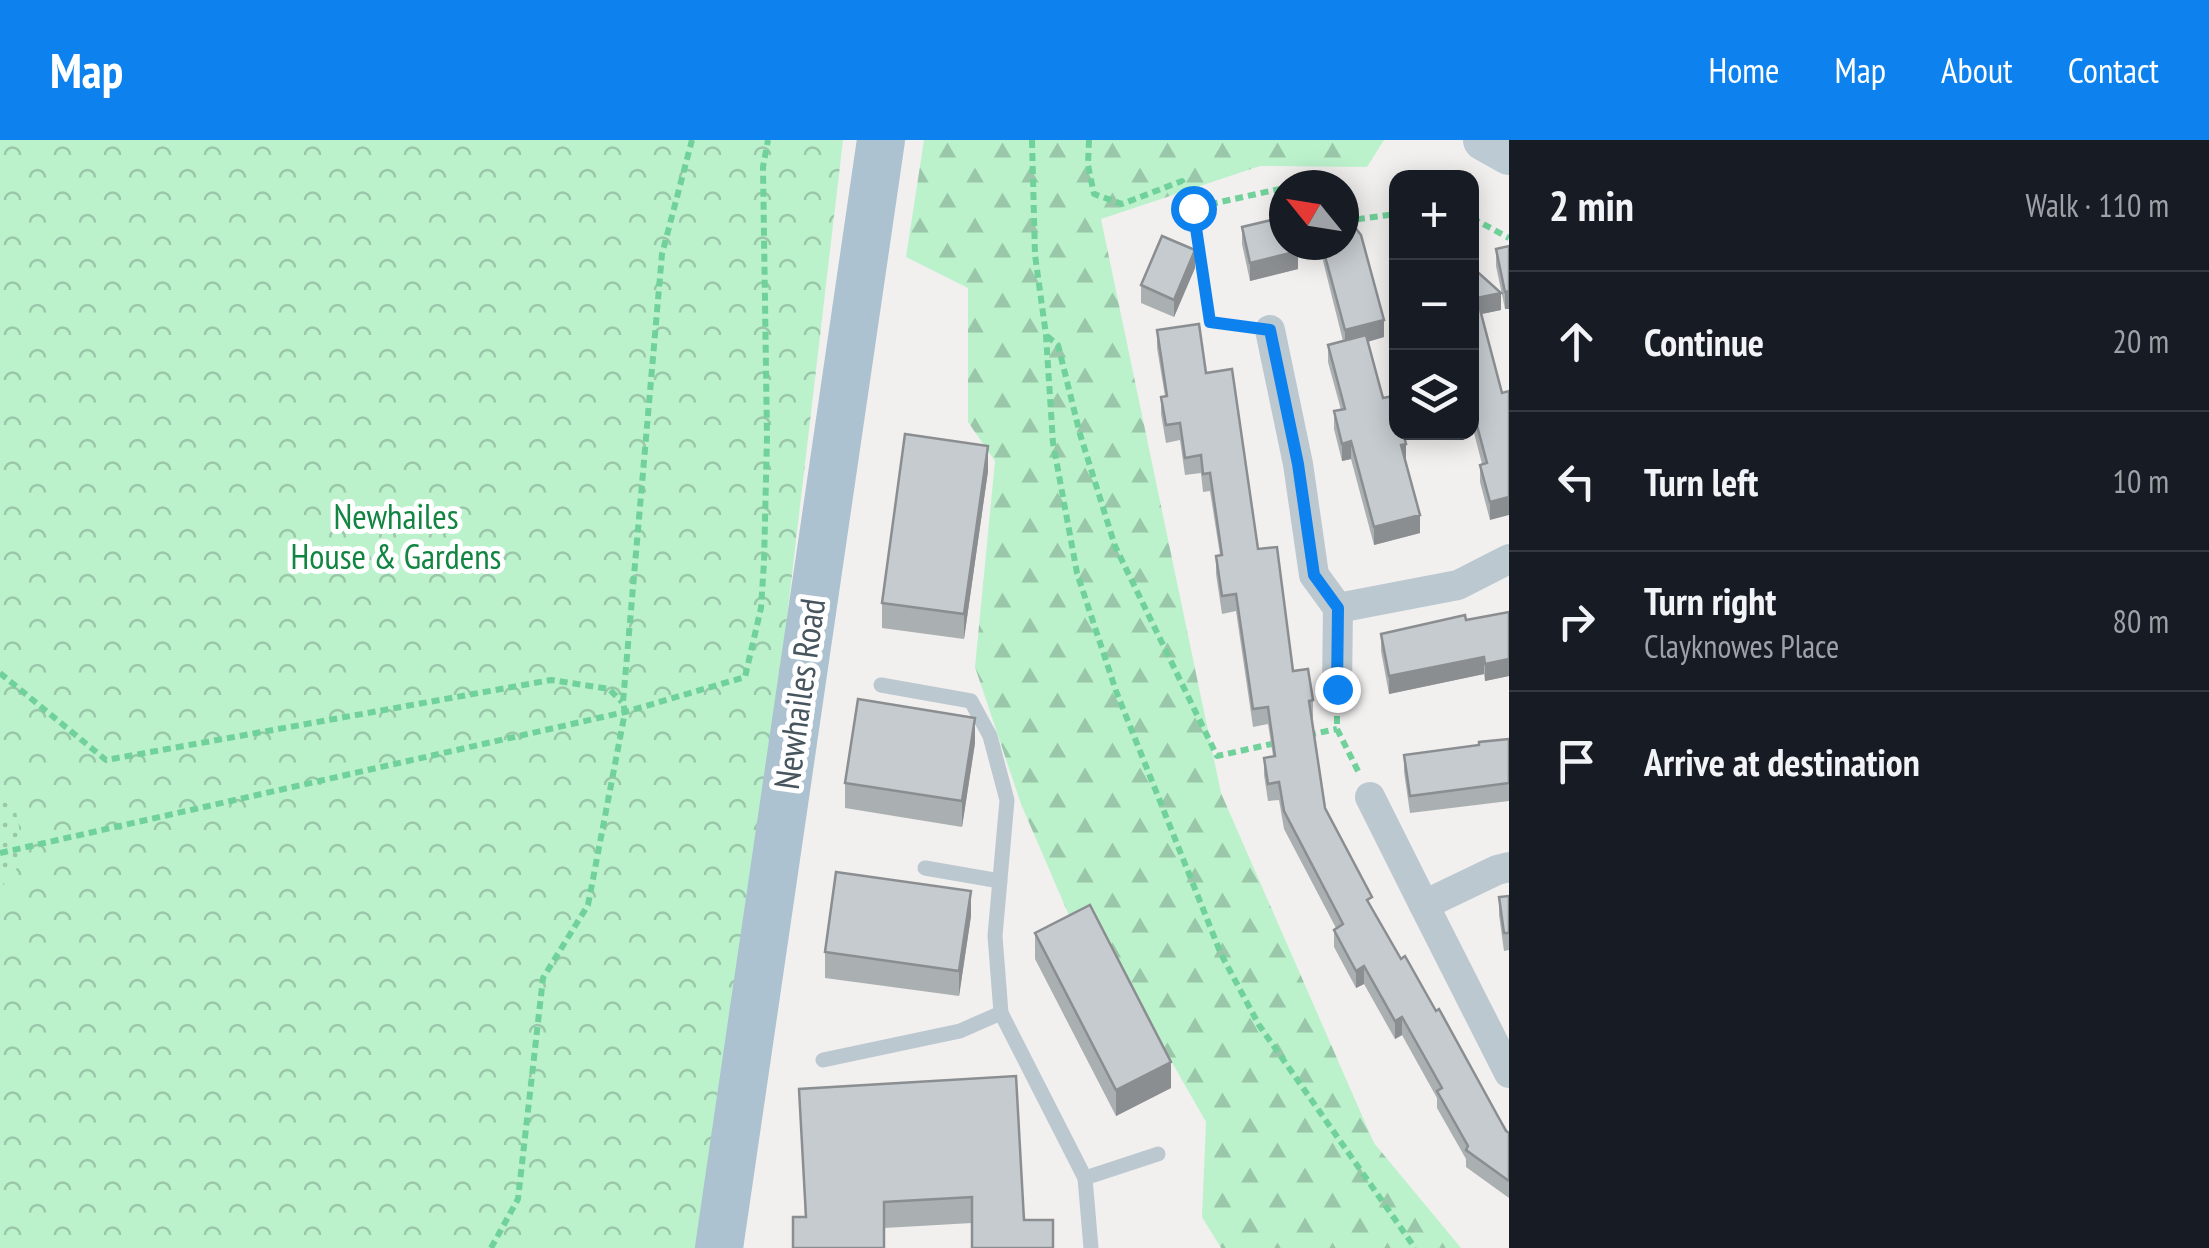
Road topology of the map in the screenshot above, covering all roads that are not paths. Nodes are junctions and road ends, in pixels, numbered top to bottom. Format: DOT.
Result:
graph roads {
  1 [pos="881,140"];
  2 [pos="1484,140"];
  3 [pos="1509,154"];
  4 [pos="1270,330"];
  5 [pos="1509,559"];
  6 [pos="1338,608"];
  7 [pos="880,684"];
  8 [pos="1337,689"];
  9 [pos="1370,798"];
  10 [pos="1509,867"];
  11 [pos="926,868"];
  12 [pos="1000,881"];
  13 [pos="1424,905"];
  14 [pos="1001,1012"];
  15 [pos="822,1060"];
  16 [pos="1509,1073"];
  17 [pos="1158,1154"];
  18 [pos="1085,1178"];
  19 [pos="719,1248"];
  20 [pos="1091,1248"];
  1 -- 19 [label="main road, Newhailes Road"];
  2 -- 3 [label="street"];
  4 -- 6 [label="street"];
  5 -- 6 [label="street"];
  6 -- 8 [label="street"];
  7 -- 12 [label="lane"];
  9 -- 13 [label="street"];
  10 -- 13 [label="street"];
  11 -- 12 [label="lane"];
  12 -- 14 [label="lane"];
  13 -- 16 [label="street"];
  14 -- 15 [label="lane"];
  14 -- 18 [label="lane"];
  17 -- 18 [label="lane"];
  18 -- 20 [label="lane"];
}
